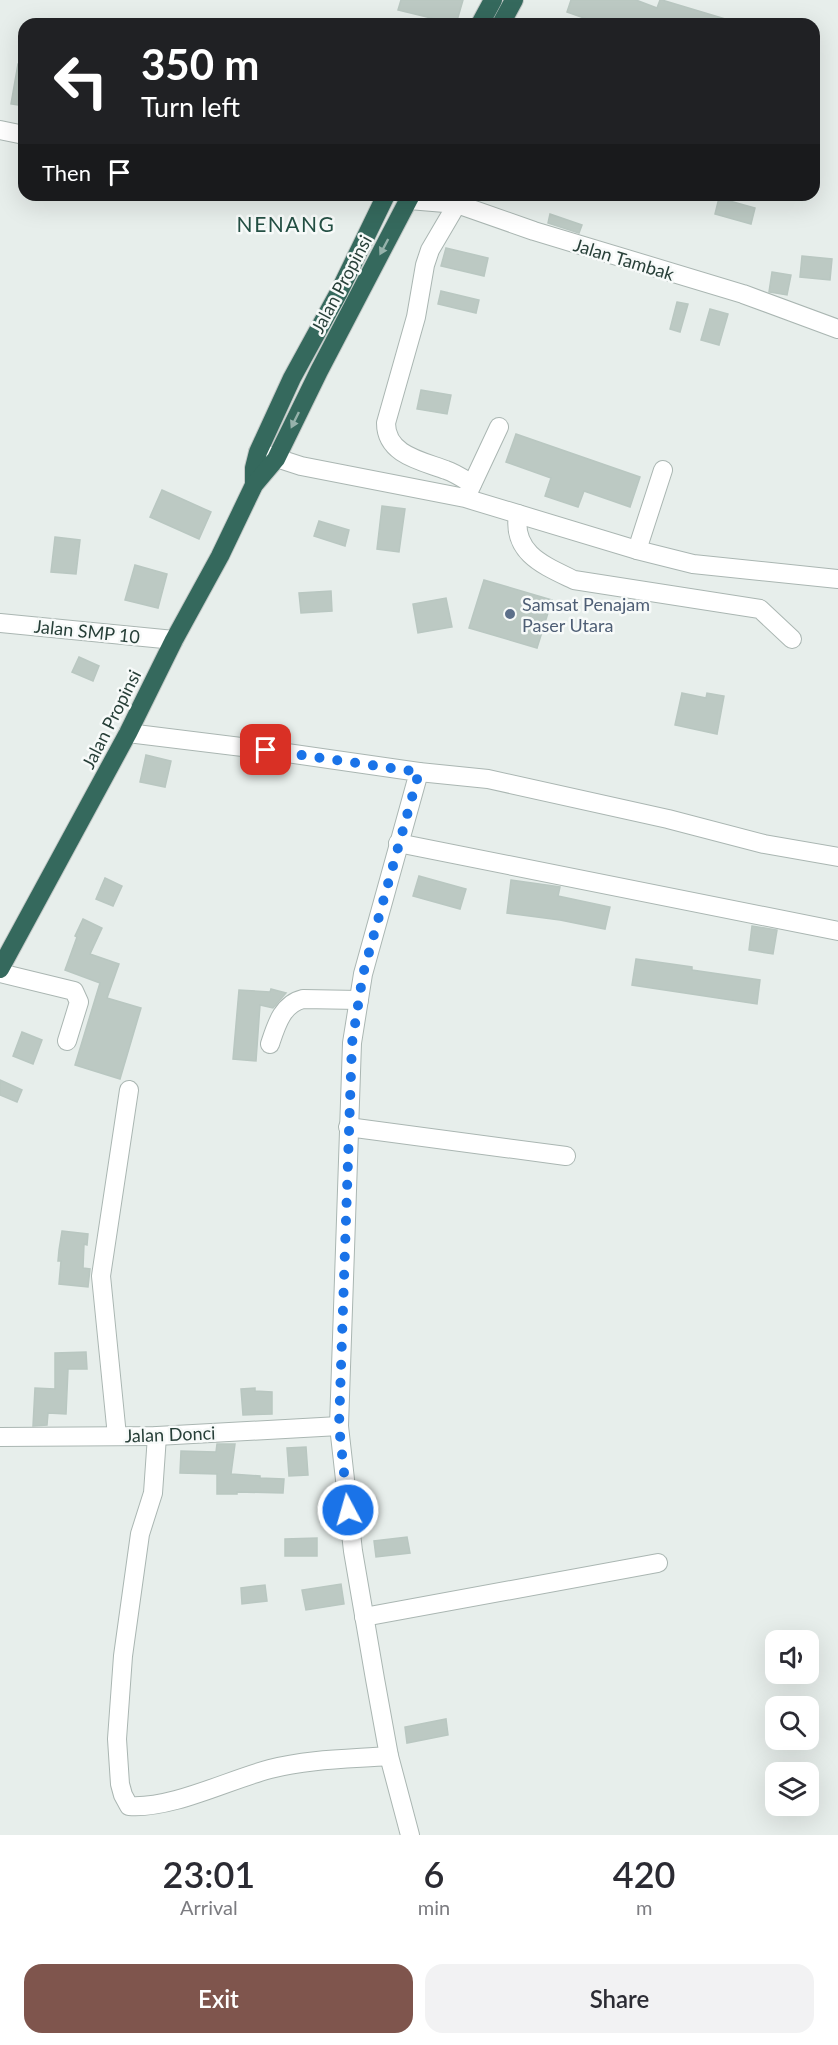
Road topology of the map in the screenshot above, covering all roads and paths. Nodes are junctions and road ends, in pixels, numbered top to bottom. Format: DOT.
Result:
graph roads {
  1 [pos="493,0"];
  2 [pos="514,0"];
  3 [pos="483,18"];
  4 [pos="504,18"];
  5 [pos="0,130"];
  6 [pos="18,134"];
  7 [pos="379,201"];
  8 [pos="408,201"];
  9 [pos="437,201"];
  10 [pos="457,204"];
  11 [pos="838,328"];
  12 [pos="499,427"];
  13 [pos="258,452"];
  14 [pos="276,459"];
  15 [pos="663,470"];
  16 [pos="254,485"];
  17 [pos="469,491"];
  18 [pos="518,514"];
  19 [pos="637,550"];
  20 [pos="838,579"];
  21 [pos="0,623"];
  22 [pos="792,639"];
  23 [pos="174,640"];
  24 [pos="128,732"];
  25 [pos="419,772"];
  26 [pos="398,843"];
  27 [pos="838,857"];
  28 [pos="838,931"];
  29 [pos="0,971"];
  30 [pos="359,1000"];
  31 [pos="67,1041"];
  32 [pos="270,1044"];
  33 [pos="129,1090"];
  34 [pos="348,1127"];
  35 [pos="566,1156"];
  36 [pos="339,1426"];
  37 [pos="117,1436"];
  38 [pos="158,1436"];
  39 [pos="0,1437"];
  40 [pos="658,1563"];
  41 [pos="364,1617"];
  42 [pos="389,1756"];
  43 [pos="410,1835"];
  1 -- 3 [label="highway"];
  2 -- 4 [label="highway"];
  5 -- 6 [label="street"];
  7 -- 13 [label="highway, Jalan Propinsi"];
  8 -- 14 [label="highway, Jalan Propinsi, one-way"];
  9 -- 10 [label="street, Jalan Tambak"];
  10 -- 11 [label="street, Jalan Tambak"];
  10 -- 17 [label="street"];
  12 -- 17 [label="street"];
  13 -- 14 [label="street"];
  13 -- 16 [label="highway, Jalan Propinsi"];
  14 -- 16 [label="highway, Jalan Propinsi"];
  14 -- 17 [label="street"];
  15 -- 19 [label="street"];
  16 -- 23 [label="highway, Jalan Propinsi"];
  17 -- 18 [label="street"];
  18 -- 19 [label="street"];
  18 -- 22 [label="street"];
  19 -- 20 [label="street"];
  21 -- 23 [label="street, Jalan SMP 10"];
  23 -- 24 [label="highway, Jalan Propinsi"];
  24 -- 25 [label="street"];
  24 -- 29 [label="highway, Jalan Propinsi"];
  25 -- 26 [label="street"];
  25 -- 27 [label="street"];
  26 -- 28 [label="street"];
  26 -- 30 [label="street"];
  29 -- 31 [label="street"];
  30 -- 32 [label="street"];
  30 -- 34 [label="street"];
  33 -- 37 [label="street"];
  34 -- 35 [label="street"];
  34 -- 36 [label="street"];
  36 -- 38 [label="street, Jalan Donci"];
  36 -- 41 [label="street"];
  37 -- 38 [label="street, Jalan Donci"];
  37 -- 39 [label="street, Jalan Donci"];
  38 -- 42 [label="street"];
  40 -- 41 [label="street"];
  41 -- 42 [label="street"];
  42 -- 43 [label="street"];
}
